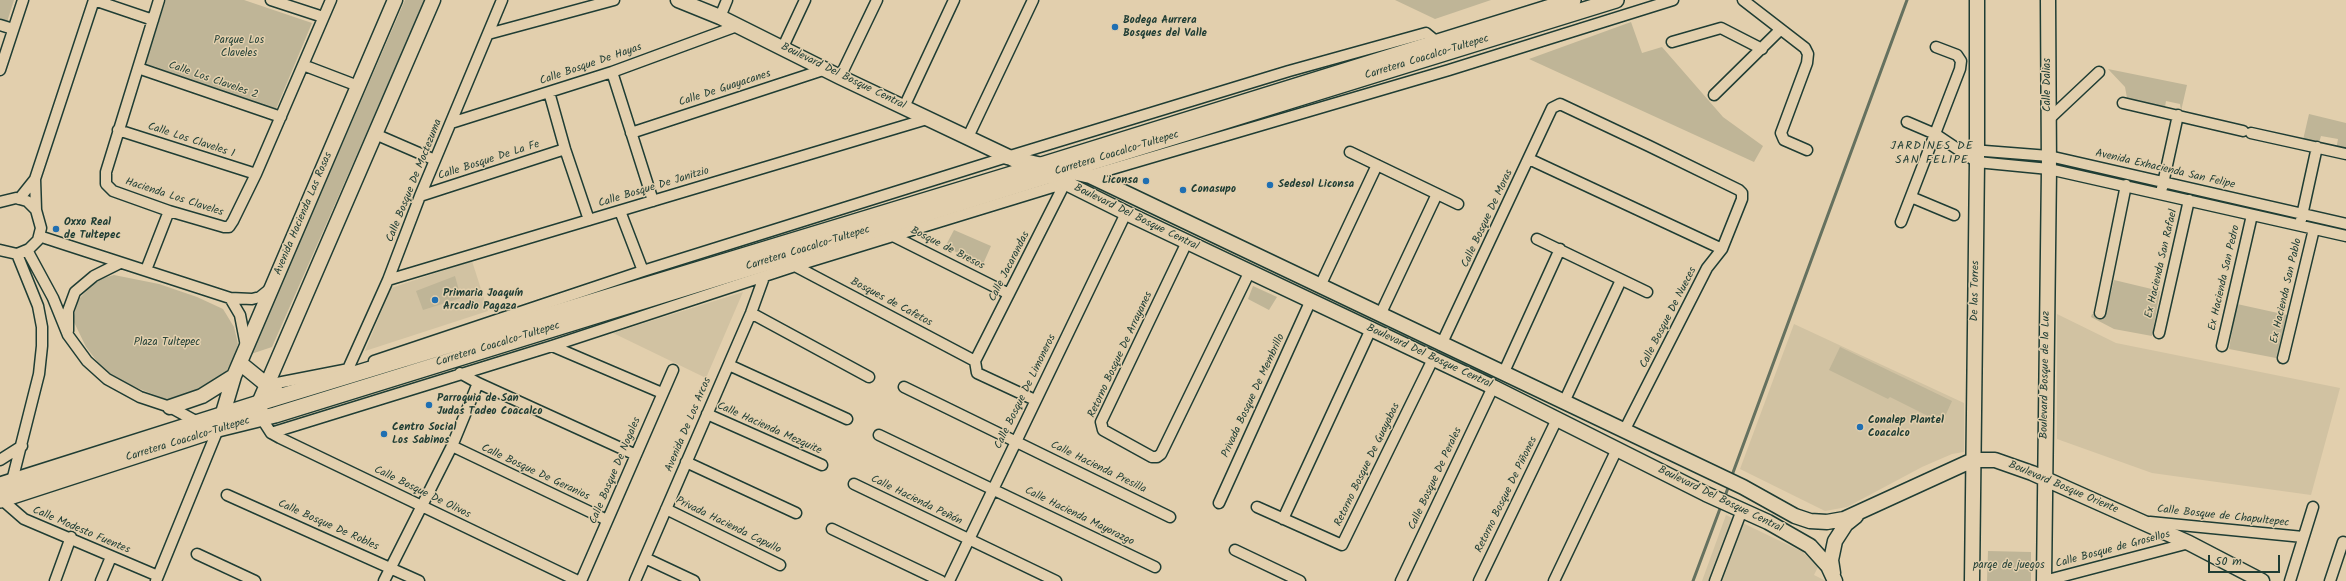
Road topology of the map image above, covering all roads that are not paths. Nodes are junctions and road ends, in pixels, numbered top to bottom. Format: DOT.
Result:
graph roads {
  1 [pos="23,0"];
  2 [pos="94,0"];
  3 [pos="159,0"];
  4 [pos="271,0"];
  5 [pos="331,0"];
  6 [pos="395,0"];
  7 [pos="433,0"];
  8 [pos="502,0"];
  9 [pos="614,0"];
  10 [pos="678,0"];
  11 [pos="727,0"];
  12 [pos="805,0"];
  13 [pos="877,0"];
  14 [pos="954,0"];
  15 [pos="1033,0"];
  16 [pos="1573,0"];
  17 [pos="1616,0"];
  18 [pos="1673,0"];
  19 [pos="1743,0"];
  20 [pos="1977,0"];
  21 [pos="2048,0"];
  22 [pos="323,17"];
  23 [pos="720,17"];
  24 [pos="153,20"];
  25 [pos="0,25"];
  26 [pos="738,26"];
  27 [pos="13,29"];
  28 [pos="1780,30"];
  29 [pos="488,34"];
  30 [pos="1437,42"];
  31 [pos="1672,42"];
  32 [pos="783,47"];
  33 [pos="1936,47"];
  34 [pos="1762,48"];
  35 [pos="303,65"];
  36 [pos="138,68"];
  37 [pos="826,69"];
  38 [pos="0,70"];
  39 [pos="612,72"];
  40 [pos="2099,72"];
  41 [pos="840,77"];
  42 [pos="358,86"];
  43 [pos="549,92"];
  44 [pos="1714,95"];
  45 [pos="2123,104"];
  46 [pos="904,107"];
  47 [pos="2178,115"];
  48 [pos="281,117"];
  49 [pos="927,119"];
  50 [pos="2048,120"];
  51 [pos="1907,122"];
  52 [pos="451,123"];
  53 [pos="118,130"];
  54 [pos="631,133"];
  55 [pos="375,134"];
  56 [pos="1935,134"];
  57 [pos="968,137"];
  58 [pos="2317,147"];
  59 [pos="565,150"];
  60 [pos="1808,150"];
  61 [pos="1350,152"];
  62 [pos="2346,154"];
  63 [pos="1977,156"];
  64 [pos="1007,157"];
  65 [pos="1529,159"];
  66 [pos="435,160"];
  67 [pos="2049,162"];
  68 [pos="1377,165"];
  69 [pos="1042,169"];
  70 [pos="256,174"];
  71 [pos="1090,176"];
  72 [pos="1064,177"];
  73 [pos="35,178"];
  74 [pos="2163,182"];
  75 [pos="2126,185"];
  76 [pos="1742,193"];
  77 [pos="1437,194"];
  78 [pos="2160,194"];
  79 [pos="420,196"];
  80 [pos="1911,197"];
  81 [pos="19,199"];
  82 [pos="2189,200"];
  83 [pos="653,201"];
  84 [pos="0,202"];
  85 [pos="1458,204"];
  86 [pos="36,210"];
  87 [pos="169,211"];
  88 [pos="620,211"];
  89 [pos="1165,211"];
  90 [pos="1126,213"];
  91 [pos="2302,214"];
  92 [pos="1954,215"];
  93 [pos="2252,215"];
  94 [pos="589,220"];
  95 [pos="1901,222"];
  96 [pos="2346,224"];
  97 [pos="2300,226"];
  98 [pos="1158,228"];
  99 [pos="2314,229"];
  100 [pos="39,236"];
  101 [pos="895,236"];
  102 [pos="2346,236"];
  103 [pos="1537,239"];
  104 [pos="1187,242"];
  105 [pos="1560,249"];
  106 [pos="1722,249"];
  107 [pos="0,250"];
  108 [pos="27,250"];
  109 [pos="17,254"];
  110 [pos="120,262"];
  111 [pos="795,266"];
  112 [pos="146,270"];
  113 [pos="643,271"];
  114 [pos="1250,271"];
  115 [pos="764,277"];
  116 [pos="388,280"];
  117 [pos="1622,280"];
  118 [pos="273,286"];
  119 [pos="1320,286"];
  120 [pos="1648,292"];
  121 [pos="1009,294"];
  122 [pos="230,298"];
  123 [pos="1311,300"];
  124 [pos="751,313"];
  125 [pos="2100,313"];
  126 [pos="1380,315"];
  127 [pos="1371,329"];
  128 [pos="1412,331"];
  129 [pos="2159,333"];
  130 [pos="68,335"];
  131 [pos="1441,345"];
  132 [pos="552,346"];
  133 [pos="1406,346"];
  134 [pos="2222,346"];
  135 [pos="246,349"];
  136 [pos="2283,358"];
  137 [pos="1433,359"];
  138 [pos="975,361"];
  139 [pos="240,363"];
  140 [pos="729,365"];
  141 [pos="348,369"];
  142 [pos="672,370"];
  143 [pos="460,373"];
  144 [pos="1503,374"];
  145 [pos="234,376"];
  146 [pos="869,377"];
  147 [pos="478,383"];
  148 [pos="267,385"];
  149 [pos="1493,387"];
  150 [pos="904,388"];
  151 [pos="662,393"];
  152 [pos="291,395"];
  153 [pos="1035,400"];
  154 [pos="1564,402"];
  155 [pos="259,403"];
  156 [pos="170,407"];
  157 [pos="707,414"];
  158 [pos="262,419"];
  159 [pos="847,419"];
  160 [pos="1557,419"];
  161 [pos="199,422"];
  162 [pos="217,426"];
  163 [pos="1624,431"];
  164 [pos="271,433"];
  165 [pos="879,435"];
  166 [pos="1016,442"];
  167 [pos="1648,443"];
  168 [pos="22,446"];
  169 [pos="452,446"];
  170 [pos="1617,449"];
  171 [pos="636,455"];
  172 [pos="0,460"];
  173 [pos="1641,460"];
  174 [pos="1973,460"];
  175 [pos="686,462"];
  176 [pos="822,465"];
  177 [pos="2045,479"];
  178 [pos="854,484"];
  179 [pos="993,489"];
  180 [pos="3,491"];
  181 [pos="227,494"];
  182 [pos="1219,503"];
  183 [pos="422,506"];
  184 [pos="1258,507"];
  185 [pos="2313,507"];
  186 [pos="1738,508"];
  187 [pos="666,509"];
  188 [pos="1861,512"];
  189 [pos="796,513"];
  190 [pos="1170,517"];
  191 [pos="1283,519"];
  192 [pos="607,520"];
  193 [pos="2140,521"];
  194 [pos="832,529"];
  195 [pos="71,538"];
  196 [pos="2303,538"];
  197 [pos="969,539"];
  198 [pos="2344,542"];
  199 [pos="2189,543"];
  200 [pos="1234,550"];
  201 [pos="198,554"];
  202 [pos="111,556"];
  203 [pos="645,558"];
  204 [pos="780,565"];
  205 [pos="1155,567"];
  206 [pos="391,568"];
  207 [pos="157,578"];
  208 [pos="1834,580"];
  209 [pos="55,581"];
  210 [pos="102,581"];
  211 [pos="255,581"];
  212 [pos="384,581"];
  213 [pos="419,581"];
  214 [pos="580,581"];
  215 [pos="635,581"];
  216 [pos="694,581"];
  217 [pos="941,581"];
  218 [pos="949,581"];
  219 [pos="1056,581"];
  220 [pos="1300,581"];
  221 [pos="1401,581"];
  222 [pos="1479,581"];
  223 [pos="1554,581"];
  224 [pos="1715,581"];
  225 [pos="1972,581"];
  226 [pos="2044,581"];
  227 [pos="2262,581"];
  228 [pos="2290,581"];
  229 [pos="2330,581"];
  1 -- 27 [label="street"];
  2 -- 24 [label="street"];
  2 -- 73 [label="street"];
  3 -- 24 [label="street, Hacienda Los Claveles"];
  4 -- 22 [label="street"];
  5 -- 22 [label="street, Hacienda Los Claveles"];
  6 -- 42 [label="street, Avenida Hacienda Las Rosas"];
  7 -- 55 [label="street"];
  8 -- 29 [label="street, Calle Bosque De Moctezuma"];
  9 -- 29 [label="street"];
  10 -- 23 [label="street, Boulevard Del Bosque Central"];
  11 -- 23 [label="street"];
  12 -- 32 [label="street"];
  13 -- 41 [label="street"];
  14 -- 46 [label="street"];
  15 -- 57 [label="street"];
  16 -- 30 [label="main road, Carretera Coacalco-Tultepec"];
  17 -- 72 [label="main road, Carretera Coacalco-Tultepec"];
  18 -- 71 [label="street"];
  19 -- 28 [label="street"];
  20 -- 63 [label="street, De las Torres"];
  21 -- 50 [label="street, Calle Dalias"];
  22 -- 35 [label="street, Hacienda Los Claveles"];
  23 -- 26 [label="street, Boulevard Del Bosque Central"];
  24 -- 36 [label="street, Hacienda Los Claveles"];
  25 -- 27 [label="street"];
  26 -- 32 [label="street, Boulevard Del Bosque Central"];
  26 -- 39 [label="street, Calle Bosque De Hayas"];
  27 -- 38 [label="street"];
  28 -- 34 [label="street"];
  28 -- 60 [label="street"];
  29 -- 52 [label="street, Calle Bosque De Moctezuma"];
  30 -- 64 [label="street"];
  30 -- 69 [label="main road, Carretera Coacalco-Tultepec"];
  31 -- 34 [label="street"];
  32 -- 37 [label="street, Boulevard Del Bosque Central"];
  33 -- 56 [label="street"];
  34 -- 44 [label="street"];
  35 -- 42 [label="street"];
  35 -- 48 [label="street, Hacienda Los Claveles"];
  36 -- 48 [label="street, Calle Los Claveles 2"];
  36 -- 53 [label="street, Hacienda Los Claveles"];
  37 -- 41 [label="street, Boulevard Del Bosque Central"];
  37 -- 54 [label="street, Calle De Guayacanes"];
  39 -- 43 [label="street, Calle Bosque De Hayas"];
  39 -- 54 [label="street"];
  40 -- 50 [label="street"];
  41 -- 46 [label="street, Boulevard Del Bosque Central"];
  42 -- 118 [label="street, Avenida Hacienda Las Rosas"];
  43 -- 52 [label="street, Calle Bosque De Hayas"];
  43 -- 59 [label="street"];
  45 -- 47 [label="street"];
  46 -- 49 [label="street, Boulevard Del Bosque Central"];
  47 -- 58 [label="street"];
  47 -- 74 [label="street"];
  48 -- 70 [label="street, Hacienda Los Claveles"];
  49 -- 57 [label="street, Boulevard Del Bosque Central"];
  49 -- 83 [label="street, Calle Bosque De Janitzio"];
  50 -- 67 [label="street, Calle Dalias"];
  51 -- 56 [label="street"];
  52 -- 66 [label="street, Calle Bosque De Moctezuma"];
  53 -- 70 [label="street, Calle Los Claveles 1"];
  53 -- 87 [label="street, Hacienda Los Claveles"];
  54 -- 83 [label="street"];
  55 -- 66 [label="street"];
  55 -- 148 [label="street"];
  56 -- 63 [label="street, Avenida Exhacienda San Felipe"];
  56 -- 80 [label="street"];
  57 -- 64 [label="street, Boulevard Del Bosque Central"];
  58 -- 62 [label="street"];
  58 -- 91 [label="street"];
  59 -- 79 [label="street, Calle Bosque De La Fe"];
  59 -- 94 [label="street"];
  61 -- 68 [label="street"];
  63 -- 67 [label="street, Avenida Exhacienda San Felipe"];
  63 -- 174 [label="street, De las Torres"];
  64 -- 69 [label="street, Boulevard Del Bosque Central"];
  64 -- 113 [label="street"];
  65 -- 76 [label="street, Calle Bosque De Moras"];
  65 -- 106 [label="street"];
  65 -- 131 [label="street, Calle Bosque De Moras"];
  66 -- 79 [label="street, Calle Bosque De Moctezuma"];
  67 -- 74 [label="street, Avenida Exhacienda San Felipe"];
  67 -- 75 [label="street, Avenida Exhacienda San Felipe"];
  67 -- 177 [label="street, Boulevard Bosque de la Luz"];
  68 -- 77 [label="street"];
  68 -- 119 [label="street"];
  69 -- 72 [label="main road, Carretera Coacalco-Tultepec"];
  69 -- 152 [label="main road, Carretera Coacalco-Tultepec"];
  69 -- 158 [label="main road, Carretera Coacalco-Tultepec"];
  70 -- 87 [label="street, Hacienda Los Claveles"];
  71 -- 72 [label="street, Boulevard Del Bosque Central"];
  71 -- 89 [label="street, Boulevard Del Bosque Central"];
  72 -- 90 [label="street, Boulevard Del Bosque Central"];
  72 -- 101 [label="street"];
  72 -- 121 [label="street, Calle Jacarandas"];
  73 -- 81 [label="street"];
  73 -- 86 [label="street"];
  74 -- 78 [label="street"];
  74 -- 91 [label="street, Avenida Exhacienda San Felipe"];
  75 -- 78 [label="street, Avenida Exhacienda San Felipe"];
  75 -- 125 [label="street"];
  76 -- 106 [label="street, Calle Bosque De Nueces"];
  77 -- 85 [label="street"];
  77 -- 126 [label="street"];
  78 -- 82 [label="street, Avenida Exhacienda San Felipe"];
  79 -- 116 [label="street, Calle Bosque De Moctezuma"];
  80 -- 92 [label="street"];
  80 -- 95 [label="street"];
  81 -- 84 [label="street"];
  81 -- 86 [label="street"];
  82 -- 93 [label="street, Avenida Exhacienda San Felipe"];
  82 -- 129 [label="street, Ex Hacienda San Rafael"];
  83 -- 88 [label="street, Calle Bosque De Janitzio"];
  86 -- 100 [label="street"];
  87 -- 112 [label="street"];
  88 -- 94 [label="street, Calle Bosque De Janitzio"];
  88 -- 113 [label="street"];
  89 -- 98 [label="street"];
  89 -- 119 [label="street, Boulevard Del Bosque Central"];
  90 -- 98 [label="street, Boulevard Del Bosque Central"];
  90 -- 153 [label="street, Calle Bosque De Limoneros"];
  91 -- 96 [label="street, Avenida Exhacienda San Felipe"];
  91 -- 97 [label="street"];
  93 -- 97 [label="street, Avenida Exhacienda San Felipe"];
  93 -- 134 [label="street, Ex Hacienda San Pedro"];
  94 -- 116 [label="street, Calle Bosque De Janitzio"];
  97 -- 99 [label="street, Avenida Exhacienda San Felipe"];
  98 -- 104 [label="street, Boulevard Del Bosque Central"];
  99 -- 102 [label="street, Avenida Exhacienda San Felipe"];
  99 -- 136 [label="street, Ex Hacienda San Pablo"];
  100 -- 108 [label="street"];
  100 -- 110 [label="street"];
  101 -- 111 [label="street"];
  101 -- 121 [label="street, Bosque de Bresos"];
  103 -- 105 [label="street"];
  104 -- 114 [label="street, Boulevard Del Bosque Central"];
  104 -- 114 [label="street, Retorno Bosque De Arrayanes"];
  105 -- 117 [label="street"];
  105 -- 144 [label="street"];
  106 -- 163 [label="street, Calle Bosque De Nueces"];
  107 -- 109 [label="street"];
  108 -- 109 [label="street"];
  108 -- 130 [label="street"];
  109 -- 168 [label="street"];
  110 -- 112 [label="street"];
  110 -- 130 [label="street"];
  111 -- 115 [label="street"];
  111 -- 138 [label="street, Bosques de Cafetos"];
  112 -- 122 [label="street"];
  113 -- 141 [label="street"];
  114 -- 123 [label="street, Boulevard Del Bosque Central"];
  115 -- 124 [label="street, Avenida De Los Arcos"];
  115 -- 132 [label="street"];
  116 -- 141 [label="street, Calle Bosque De Moctezuma"];
  117 -- 120 [label="street"];
  117 -- 154 [label="street"];
  118 -- 122 [label="street"];
  118 -- 135 [label="street, Avenida Hacienda Las Rosas"];
  119 -- 126 [label="street, Boulevard Del Bosque Central"];
  121 -- 138 [label="street, Calle Jacarandas"];
  122 -- 135 [label="street"];
  123 -- 127 [label="street, Boulevard Del Bosque Central"];
  123 -- 182 [label="street, Privada Bosque De Membrillo"];
  124 -- 140 [label="street, Avenida De Los Arcos"];
  124 -- 146 [label="street"];
  126 -- 128 [label="street, Boulevard Del Bosque Central"];
  127 -- 133 [label="street, Boulevard Del Bosque Central"];
  127 -- 191 [label="street"];
  128 -- 131 [label="street, Boulevard Del Bosque Central"];
  128 -- 133 [label="street"];
  130 -- 156 [label="street"];
  131 -- 144 [label="street, Boulevard Del Bosque Central"];
  132 -- 143 [label="street"];
  132 -- 151 [label="street"];
  133 -- 137 [label="street, Boulevard Del Bosque Central"];
  135 -- 139 [label="street, Avenida Hacienda Las Rosas"];
  137 -- 149 [label="street, Boulevard Del Bosque Central"];
  137 -- 191 [label="street, Retorno Bosque De Guayabas"];
  138 -- 153 [label="street"];
  139 -- 145 [label="street, Avenida Hacienda Las Rosas"];
  139 -- 148 [label="street"];
  140 -- 157 [label="street, Avenida De Los Arcos"];
  140 -- 159 [label="street"];
  141 -- 148 [label="street"];
  142 -- 151 [label="street, Calle Bosque De Nogales"];
  143 -- 147 [label="street"];
  143 -- 164 [label="street"];
  144 -- 154 [label="street, Boulevard Del Bosque Central"];
  145 -- 156 [label="street"];
  145 -- 162 [label="street, Avenida Hacienda Las Rosas"];
  147 -- 169 [label="street"];
  147 -- 171 [label="street"];
  148 -- 152 [label="street"];
  148 -- 155 [label="street"];
  149 -- 160 [label="street, Boulevard Del Bosque Central"];
  149 -- 221 [label="street, Calle Bosque De Perales"];
  150 -- 166 [label="street, Calle Hacienda Presilla"];
  151 -- 171 [label="street, Calle Bosque De Nogales"];
  152 -- 155 [label="main road, Carretera Coacalco-Tultepec"];
  153 -- 166 [label="street, Calle Bosque De Limoneros"];
  154 -- 163 [label="street, Boulevard Del Bosque Central"];
  155 -- 158 [label="street"];
  155 -- 162 [label="main road, Carretera Coacalco-Tultepec"];
  156 -- 161 [label="street"];
  157 -- 175 [label="street, Avenida De Los Arcos"];
  157 -- 176 [label="street, Calle Hacienda Mezquite"];
  158 -- 162 [label="main road, Carretera Coacalco-Tultepec"];
  158 -- 164 [label="street"];
  160 -- 170 [label="street, Boulevard Del Bosque Central"];
  160 -- 222 [label="street, Retorno Bosque De Piñones"];
  161 -- 162 [label="main road, Carretera Coacalco-Tultepec"];
  161 -- 180 [label="main road, Carretera Coacalco-Tultepec"];
  162 -- 180 [label="main road, Carretera Coacalco-Tultepec"];
  162 -- 207 [label="street"];
  163 -- 167 [label="street, Boulevard Del Bosque Central"];
  164 -- 183 [label="street, Calle Bosque De Olivos"];
  165 -- 179 [label="street, Calle Hacienda Mayorazgo"];
  166 -- 179 [label="street, Calle Bosque De Limoneros"];
  166 -- 190 [label="street, Calle Hacienda Presilla"];
  167 -- 173 [label="street"];
  167 -- 188 [label="street, Boulevard Del Bosque Central"];
  168 -- 172 [label="street"];
  168 -- 180 [label="street"];
  169 -- 183 [label="street"];
  169 -- 192 [label="street, Calle Bosque De Geranios"];
  170 -- 173 [label="street, Boulevard Del Bosque Central"];
  170 -- 223 [label="street"];
  171 -- 192 [label="street, Calle Bosque De Nogales"];
  173 -- 186 [label="street, Boulevard Del Bosque Central"];
  174 -- 177 [label="street, Boulevard Bosque Oriente"];
  174 -- 188 [label="street, Boulevard Bosque Oriente"];
  174 -- 225 [label="street, De las Torres"];
  175 -- 187 [label="street, Avenida De Los Arcos"];
  175 -- 189 [label="street"];
  177 -- 193 [label="street, Boulevard Bosque Oriente"];
  177 -- 226 [label="street, Boulevard Bosque de la Luz"];
  178 -- 197 [label="street, Calle Hacienda Peñón"];
  179 -- 197 [label="street, Calle Bosque De Limoneros"];
  179 -- 205 [label="street, Calle Hacienda Mayorazgo"];
  180 -- 195 [label="street, Calle Modesto Fuentes"];
  181 -- 206 [label="street, Calle Bosque De Robles"];
  183 -- 206 [label="street"];
  183 -- 214 [label="street, Calle Bosque De Olivos"];
  184 -- 191 [label="street, Retorno Bosque De Guayabas"];
  185 -- 196 [label="street"];
  186 -- 208 [label="street, Boulevard Del Bosque Central"];
  186 -- 224 [label="street"];
  187 -- 203 [label="street, Avenida De Los Arcos"];
  187 -- 204 [label="street, Privada Hacienda Capullo"];
  188 -- 208 [label="street"];
  192 -- 214 [label="street, Calle Bosque De Nogales"];
  193 -- 196 [label="street, Calle Bosque de Chapultepec"];
  193 -- 199 [label="street, Boulevard Bosque Oriente"];
  194 -- 217 [label="street"];
  195 -- 202 [label="street, Calle Modesto Fuentes"];
  195 -- 209 [label="street"];
  196 -- 228 [label="street"];
  197 -- 218 [label="street, Calle Bosque De Limoneros"];
  197 -- 219 [label="street, Calle Hacienda Peñón"];
  198 -- 229 [label="street"];
  199 -- 226 [label="street, Calle Bosque de Grosellos"];
  199 -- 227 [label="street, Boulevard Bosque Oriente"];
  200 -- 220 [label="street"];
  201 -- 211 [label="street"];
  202 -- 207 [label="street, Calle Modesto Fuentes"];
  202 -- 210 [label="street"];
  203 -- 215 [label="street, Avenida De Los Arcos"];
  203 -- 216 [label="street"];
  206 -- 212 [label="street"];
  206 -- 213 [label="street, Calle Bosque De Robles"];
}
